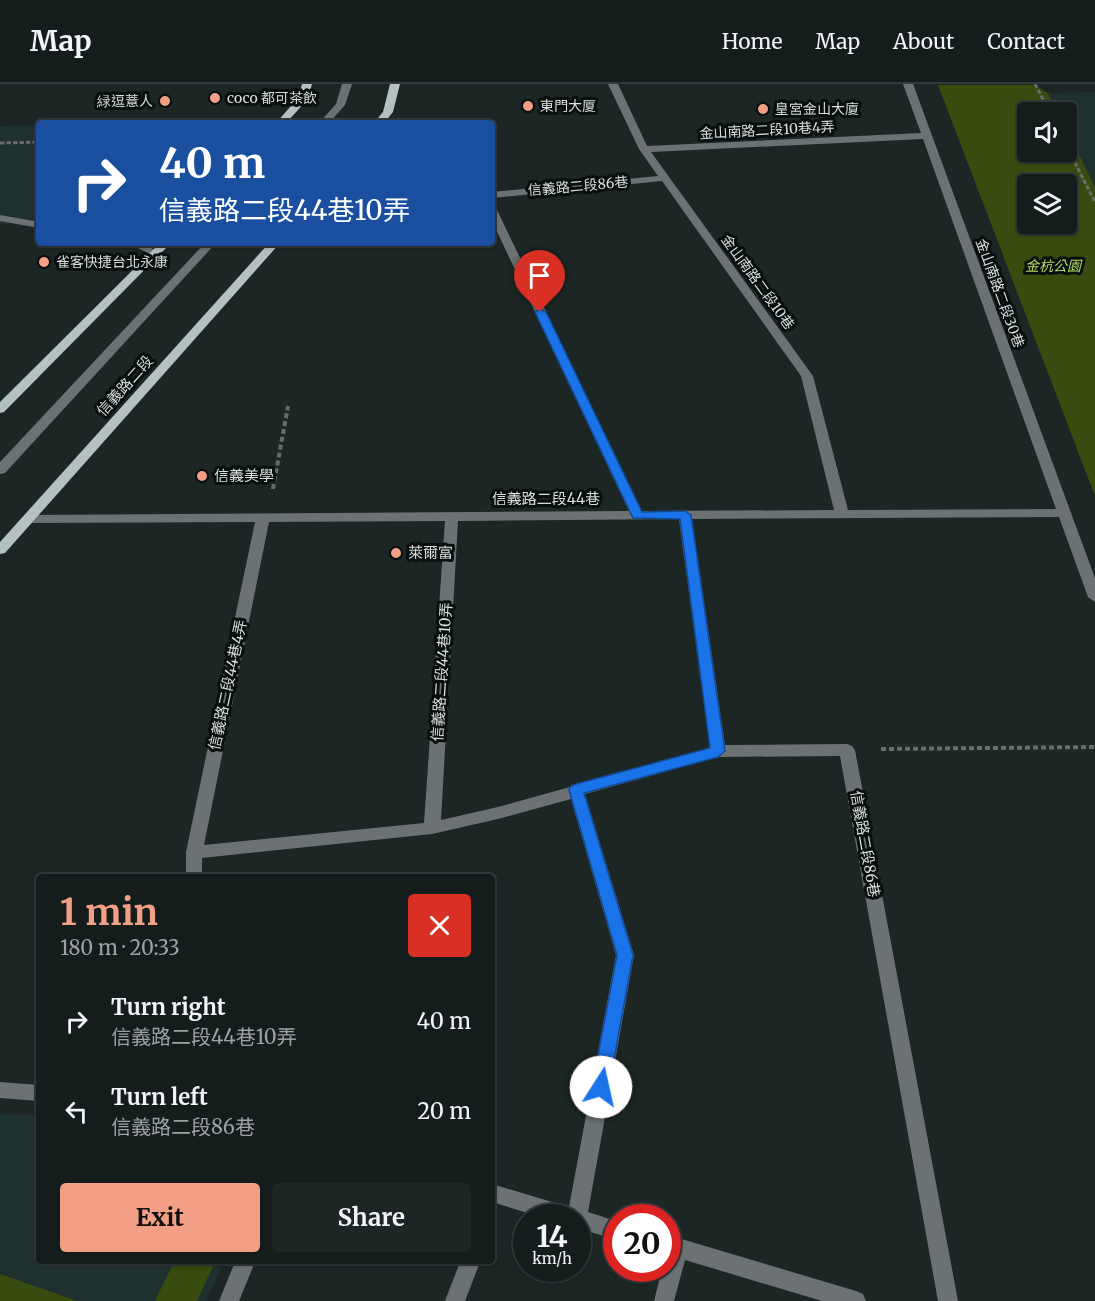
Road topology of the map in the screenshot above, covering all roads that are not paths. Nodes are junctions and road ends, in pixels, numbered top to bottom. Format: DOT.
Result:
graph roads {
  1 [pos="307,84"];
  2 [pos="348,84"];
  3 [pos="395,84"];
  4 [pos="613,84"];
  5 [pos="908,84"];
  6 [pos="284,120"];
  7 [pos="327,120"];
  8 [pos="381,120"];
  9 [pos="927,136"];
  10 [pos="644,149"];
  11 [pos="665,178"];
  12 [pos="495,195"];
  13 [pos="495,216"];
  14 [pos="0,218"];
  15 [pos="36,224"];
  16 [pos="140,246"];
  17 [pos="163,246"];
  18 [pos="208,246"];
  19 [pos="272,246"];
  20 [pos="156,254"];
  21 [pos="0,409"];
  22 [pos="0,470"];
  23 [pos="1064,513"];
  24 [pos="842,514"];
  25 [pos="637,515"];
  26 [pos="685,515"];
  27 [pos="452,516"];
  28 [pos="263,517"];
  29 [pos="28,519"];
  30 [pos="0,550"];
  31 [pos="1095,597"];
  32 [pos="718,751"];
  33 [pos="576,790"];
  34 [pos="432,828"];
  35 [pos="194,852"];
  36 [pos="194,874"];
  37 [pos="0,1090"];
  38 [pos="36,1093"];
  39 [pos="495,1197"];
  40 [pos="523,1204"];
  41 [pos="579,1204"];
  42 [pos="681,1249"];
  43 [pos="244,1264"];
  44 [pos="469,1264"];
  45 [pos="667,1282"];
  46 [pos="229,1301"];
  47 [pos="455,1301"];
  48 [pos="664,1301"];
  49 [pos="856,1301"];
  50 [pos="948,1301"];
  1 -- 6 [label="main road"];
  2 -- 7 [label="street"];
  3 -- 8 [label="main road"];
  4 -- 10 [label="street, 金山南路二段10巷"];
  5 -- 9 [label="street, 金山南路二段30巷"];
  9 -- 10 [label="street, 金山南路二段10巷4弄"];
  9 -- 23 [label="street, 金山南路二段30巷"];
  10 -- 11 [label="street, 金山南路二段10巷"];
  11 -- 12 [label="street, 信義路二段86巷"];
  11 -- 24 [label="street, 金山南路二段10巷"];
  13 -- 25 [label="street"];
  14 -- 15 [label="street"];
  16 -- 20 [label="street"];
  17 -- 20 [label="main road"];
  18 -- 22 [label="street"];
  19 -- 29 [label="main road, 信義路二段"];
  20 -- 21 [label="main road"];
  23 -- 24 [label="street, 信義路二段44巷"];
  23 -- 31 [label="street, 金山南路二段30巷"];
  24 -- 26 [label="street, 信義路二段44巷"];
  25 -- 26 [label="street, 信義路二段44巷"];
  25 -- 27 [label="street, 信義路二段44巷"];
  26 -- 32 [label="street"];
  27 -- 28 [label="street, 信義路二段44巷"];
  27 -- 34 [label="street, 信義路二段44巷10弄"];
  28 -- 29 [label="street, 信義路二段44巷"];
  28 -- 35 [label="street, 信義路二段44巷4弄"];
  29 -- 30 [label="main road, 信義路二段"];
  32 -- 33 [label="street"];
  32 -- 50 [label="street, 信義路二段86巷"];
  33 -- 34 [label="street"];
  33 -- 41 [label="street"];
  34 -- 35 [label="street"];
  35 -- 36 [label="street"];
  37 -- 38 [label="street"];
  39 -- 40 [label="street"];
  42 -- 49 [label="street"];
  43 -- 46 [label="street"];
  44 -- 47 [label="street"];
  45 -- 48 [label="street"];
}
